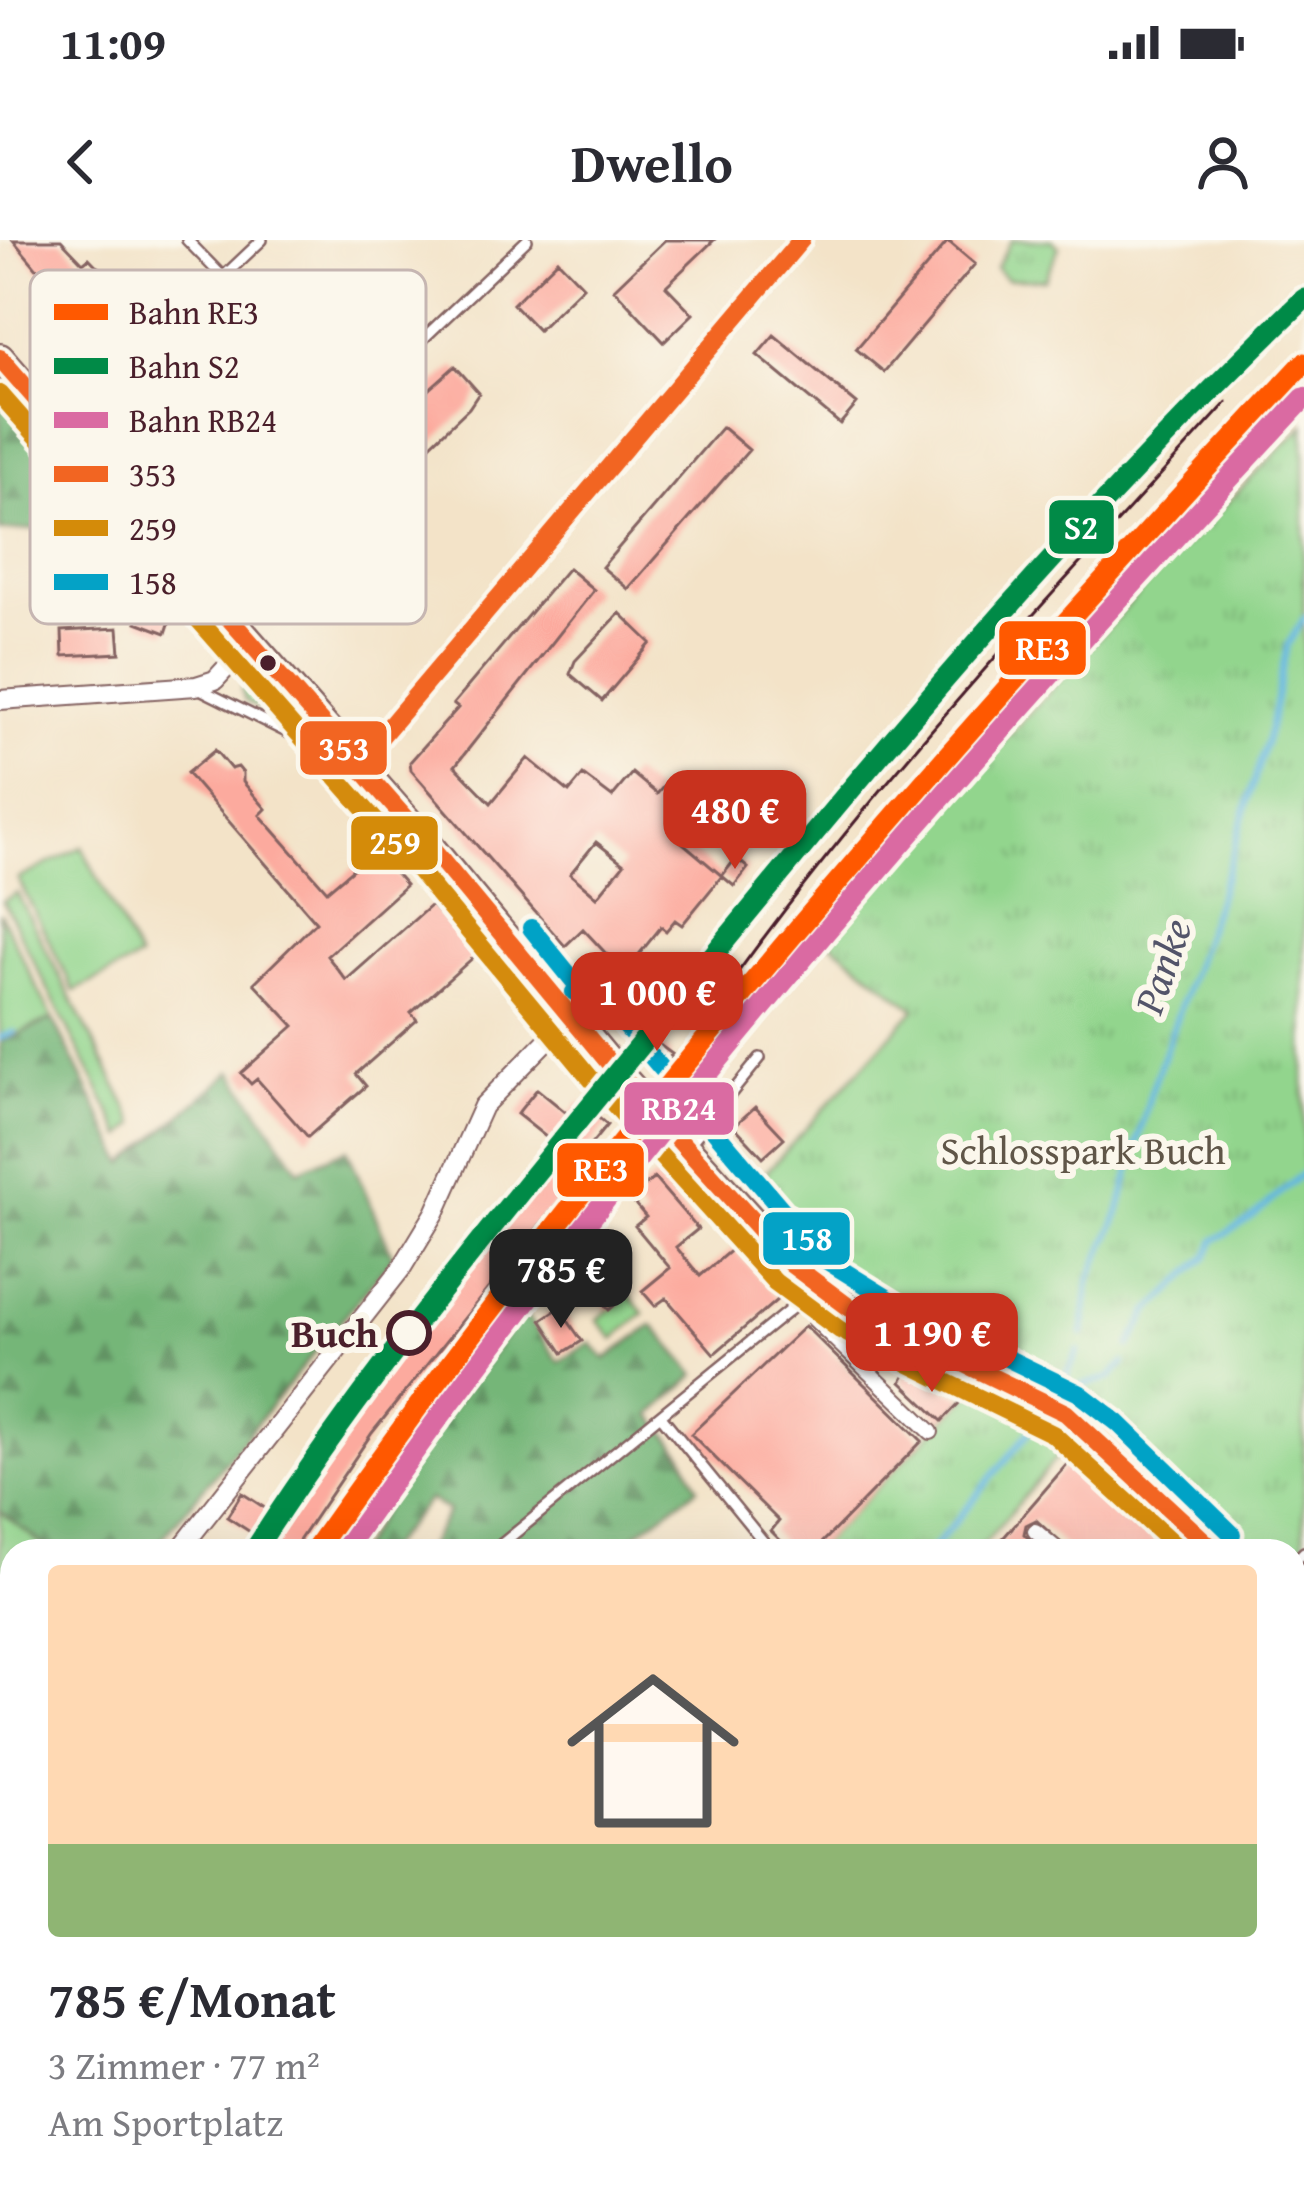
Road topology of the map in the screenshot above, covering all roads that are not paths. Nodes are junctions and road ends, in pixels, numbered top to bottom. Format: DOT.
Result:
graph roads {
  1 [pos="188,240"];
  2 [pos="262,240"];
  3 [pos="527,240"];
  4 [pos="801,240"];
  5 [pos="218,270"];
  6 [pos="230,270"];
  7 [pos="426,336"];
  8 [pos="0,358"];
  9 [pos="30,393"];
  10 [pos="231,624"];
  11 [pos="248,644"];
  12 [pos="196,686"];
  13 [pos="0,700"];
  14 [pos="356,766"];
  15 [pos="572,1016"];
  16 [pos="760,1058"];
  17 [pos="693,1140"];
  18 [pos="768,1238"];
  19 [pos="827,1293"];
  20 [pos="662,1417"];
  21 [pos="931,1432"];
  22 [pos="1035,1531"];
  23 [pos="188,1539"];
  24 [pos="509,1539"];
  25 [pos="761,1539"];
  26 [pos="1045,1539"];
  27 [pos="1184,1539"];
  1 -- 5 [label="lane"];
  2 -- 6 [label="lane"];
  3 -- 7 [label="lane"];
  4 -- 14 [label="street"];
  8 -- 9 [label="main road"];
  10 -- 11 [label="main road"];
  11 -- 12 [label="street"];
  11 -- 14 [label="main road"];
  12 -- 13 [label="street"];
  12 -- 14 [label="lane"];
  14 -- 15 [label="main road"];
  15 -- 17 [label="street"];
  15 -- 18 [label="main road"];
  15 -- 23 [label="street"];
  16 -- 17 [label="lane"];
  17 -- 18 [label="street"];
  18 -- 19 [label="main road"];
  19 -- 20 [label="lane"];
  19 -- 21 [label="street"];
  19 -- 27 [label="main road"];
  20 -- 24 [label="lane"];
  20 -- 25 [label="lane"];
  22 -- 26 [label="street"];
}
